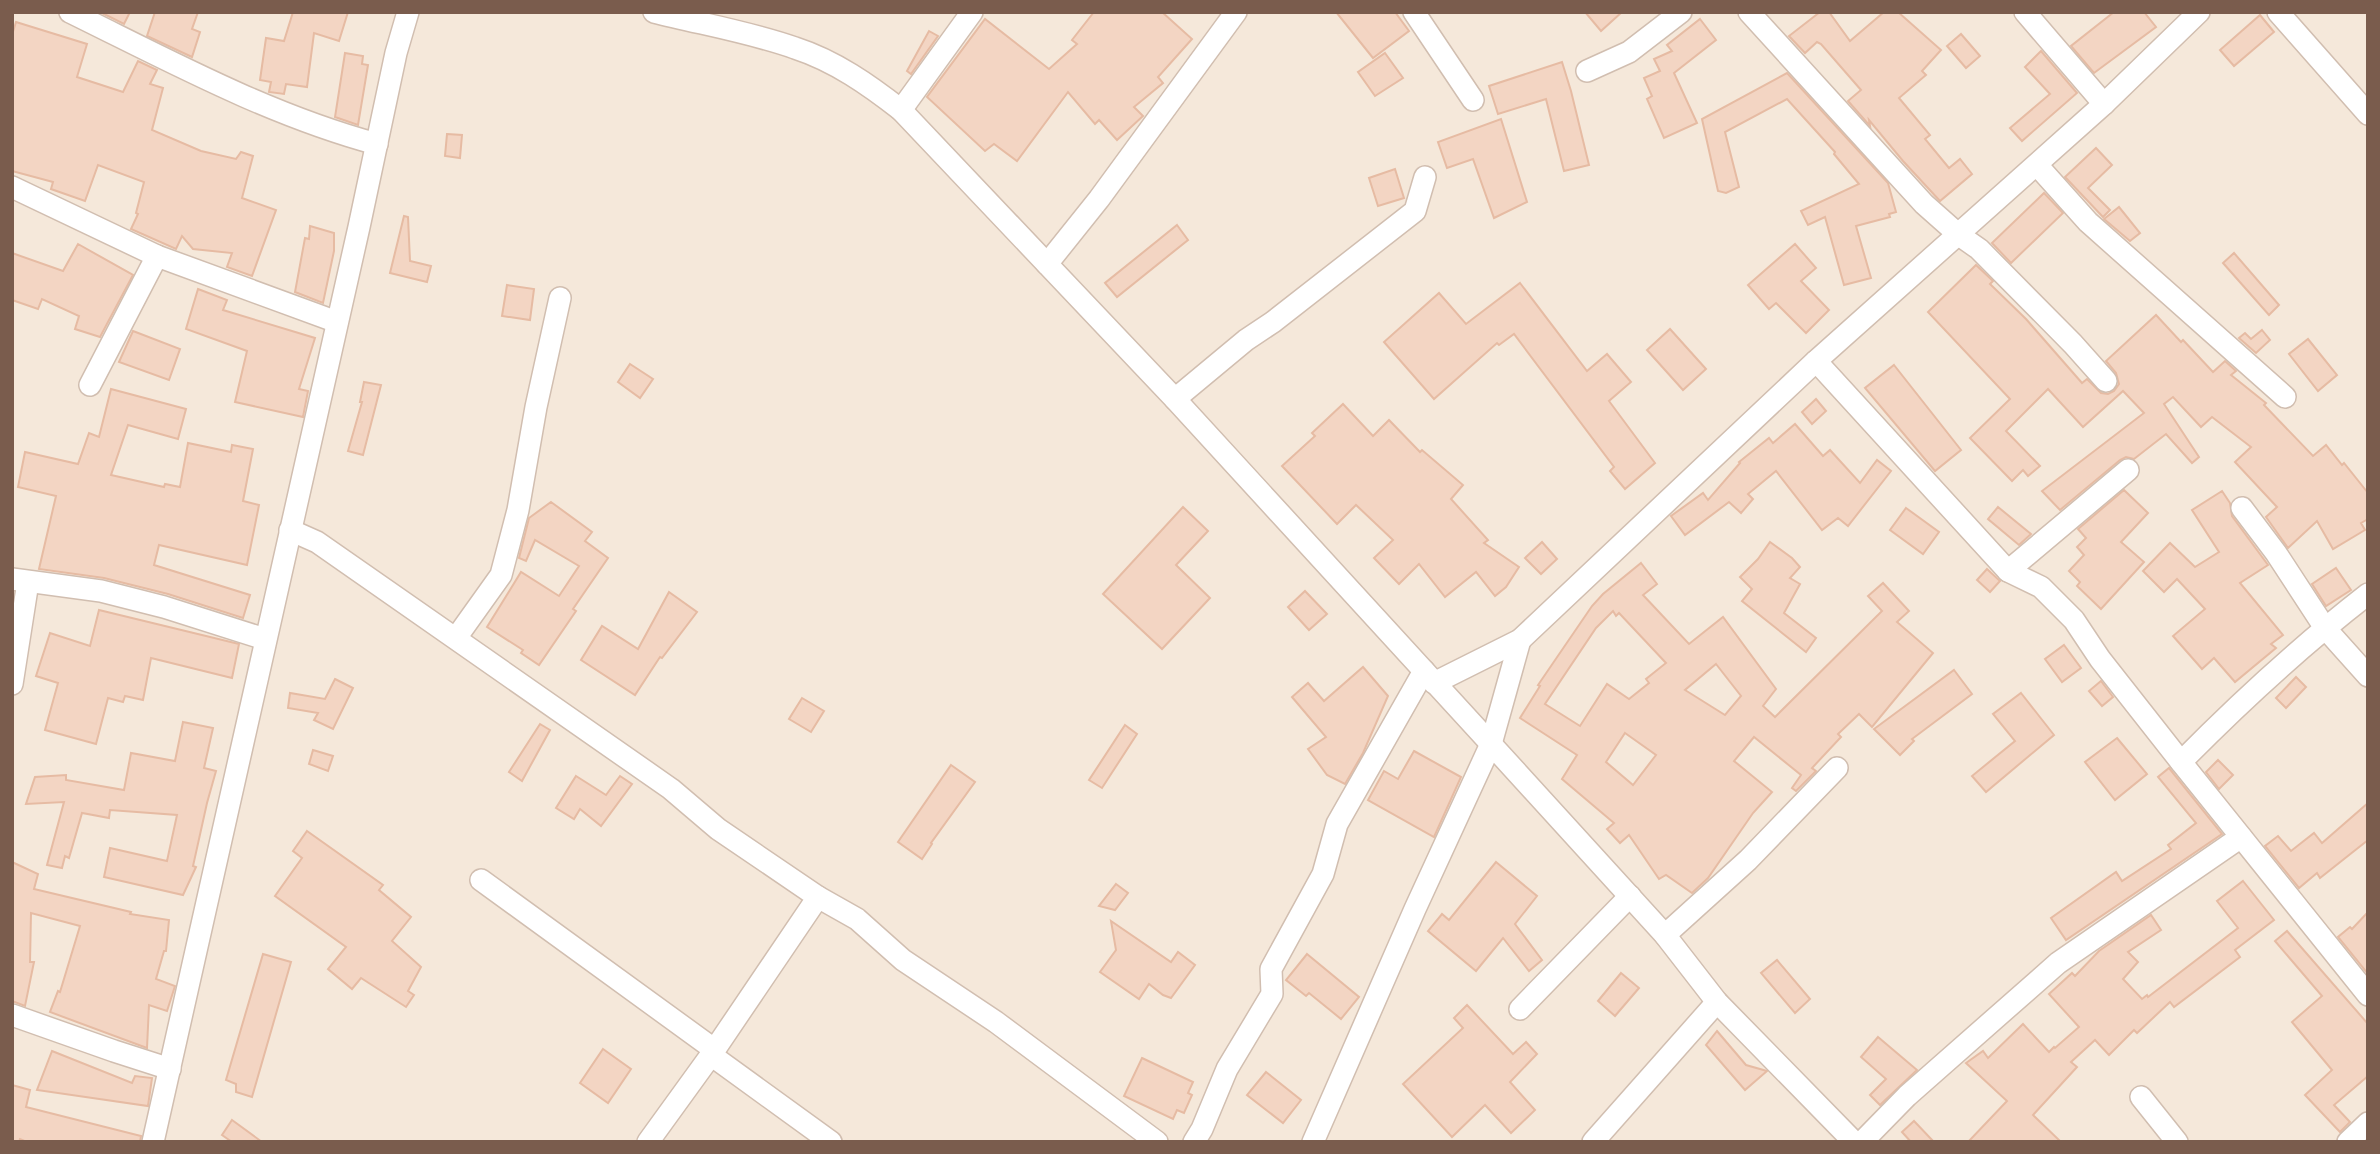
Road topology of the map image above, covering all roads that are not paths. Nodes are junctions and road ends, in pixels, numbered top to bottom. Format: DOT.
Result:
graph roads {
  1 [pos="70,12"];
  2 [pos="408,12"];
  3 [pos="654,12"];
  4 [pos="972,12"];
  5 [pos="1236,12"];
  6 [pos="1414,12"];
  7 [pos="1681,12"];
  8 [pos="1749,12"];
  9 [pos="2025,12"];
  10 [pos="2199,12"];
  11 [pos="2278,12"];
  12 [pos="1587,71"];
  13 [pos="1473,100"];
  14 [pos="2104,104"];
  15 [pos="901,110"];
  16 [pos="2368,114"];
  17 [pos="377,144"];
  18 [pos="2037,166"];
  19 [pos="1425,177"];
  20 [pos="12,187"];
  21 [pos="1959,235"];
  22 [pos="157,256"];
  23 [pos="1047,264"];
  24 [pos="560,298"];
  25 [pos="337,322"];
  26 [pos="1816,361"];
  27 [pos="2106,381"];
  28 [pos="90,385"];
  29 [pos="2285,397"];
  30 [pos="1175,399"];
  31 [pos="2128,470"];
  32 [pos="2242,508"];
  33 [pos="290,530"];
  34 [pos="2008,571"];
  35 [pos="20,581"];
  36 [pos="2368,594"];
  37 [pos="2325,628"];
  38 [pos="456,638"];
  39 [pos="265,639"];
  40 [pos="1520,640"];
  41 [pos="2368,676"];
  42 [pos="1429,677"];
  43 [pos="12,684"];
  44 [pos="1491,744"];
  45 [pos="2181,762"];
  46 [pos="1837,768"];
  47 [pos="2241,837"];
  48 [pos="481,880"];
  49 [pos="1630,896"];
  50 [pos="818,897"];
  51 [pos="1665,935"];
  52 [pos="2368,995"];
  53 [pos="1717,1002"];
  54 [pos="1520,1010"];
  55 [pos="12,1015"];
  56 [pos="713,1052"];
  57 [pos="170,1069"];
  58 [pos="2141,1097"];
  59 [pos="2368,1123"];
  60 [pos="153,1142"];
  61 [pos="648,1142"];
  62 [pos="831,1142"];
  63 [pos="1157,1142"];
  64 [pos="1194,1142"];
  65 [pos="1313,1142"];
  66 [pos="1593,1142"];
  67 [pos="1854,1142"];
  68 [pos="1862,1142"];
  69 [pos="2177,1142"];
  70 [pos="2348,1142"];
  1 -- 17 [label="street"];
  2 -- 17 [label="street"];
  3 -- 15 [label="street"];
  4 -- 15 [label="street"];
  5 -- 23 [label="street"];
  6 -- 13 [label="street"];
  7 -- 12 [label="street"];
  8 -- 21 [label="street"];
  9 -- 14 [label="street"];
  10 -- 14 [label="street"];
  11 -- 16 [label="street"];
  14 -- 18 [label="street"];
  15 -- 23 [label="street"];
  17 -- 25 [label="street"];
  18 -- 21 [label="street"];
  18 -- 29 [label="street"];
  19 -- 30 [label="street"];
  20 -- 22 [label="street"];
  21 -- 26 [label="street"];
  21 -- 27 [label="street"];
  22 -- 25 [label="street"];
  22 -- 28 [label="street"];
  23 -- 30 [label="street"];
  24 -- 38 [label="street"];
  25 -- 33 [label="street"];
  26 -- 34 [label="street"];
  26 -- 40 [label="street"];
  30 -- 42 [label="street"];
  31 -- 34 [label="street"];
  32 -- 37 [label="street"];
  33 -- 38 [label="street"];
  33 -- 39 [label="street"];
  34 -- 45 [label="street"];
  35 -- 39 [label="street"];
  35 -- 43 [label="street"];
  36 -- 37 [label="street"];
  37 -- 41 [label="street"];
  37 -- 45 [label="street"];
  38 -- 50 [label="street"];
  39 -- 57 [label="street"];
  40 -- 42 [label="street"];
  40 -- 44 [label="street"];
  42 -- 44 [label="street"];
  42 -- 64 [label="street"];
  44 -- 49 [label="street"];
  44 -- 65 [label="street"];
  45 -- 47 [label="street"];
  46 -- 51 [label="street"];
  47 -- 52 [label="street"];
  47 -- 68 [label="street"];
  48 -- 56 [label="street"];
  49 -- 51 [label="street"];
  49 -- 54 [label="street"];
  50 -- 56 [label="street"];
  50 -- 63 [label="street"];
  51 -- 53 [label="street"];
  53 -- 66 [label="street"];
  53 -- 67 [label="street"];
  55 -- 57 [label="street"];
  56 -- 61 [label="street"];
  56 -- 62 [label="street"];
  57 -- 60 [label="street"];
  58 -- 69 [label="street"];
  59 -- 70 [label="street"];
}
